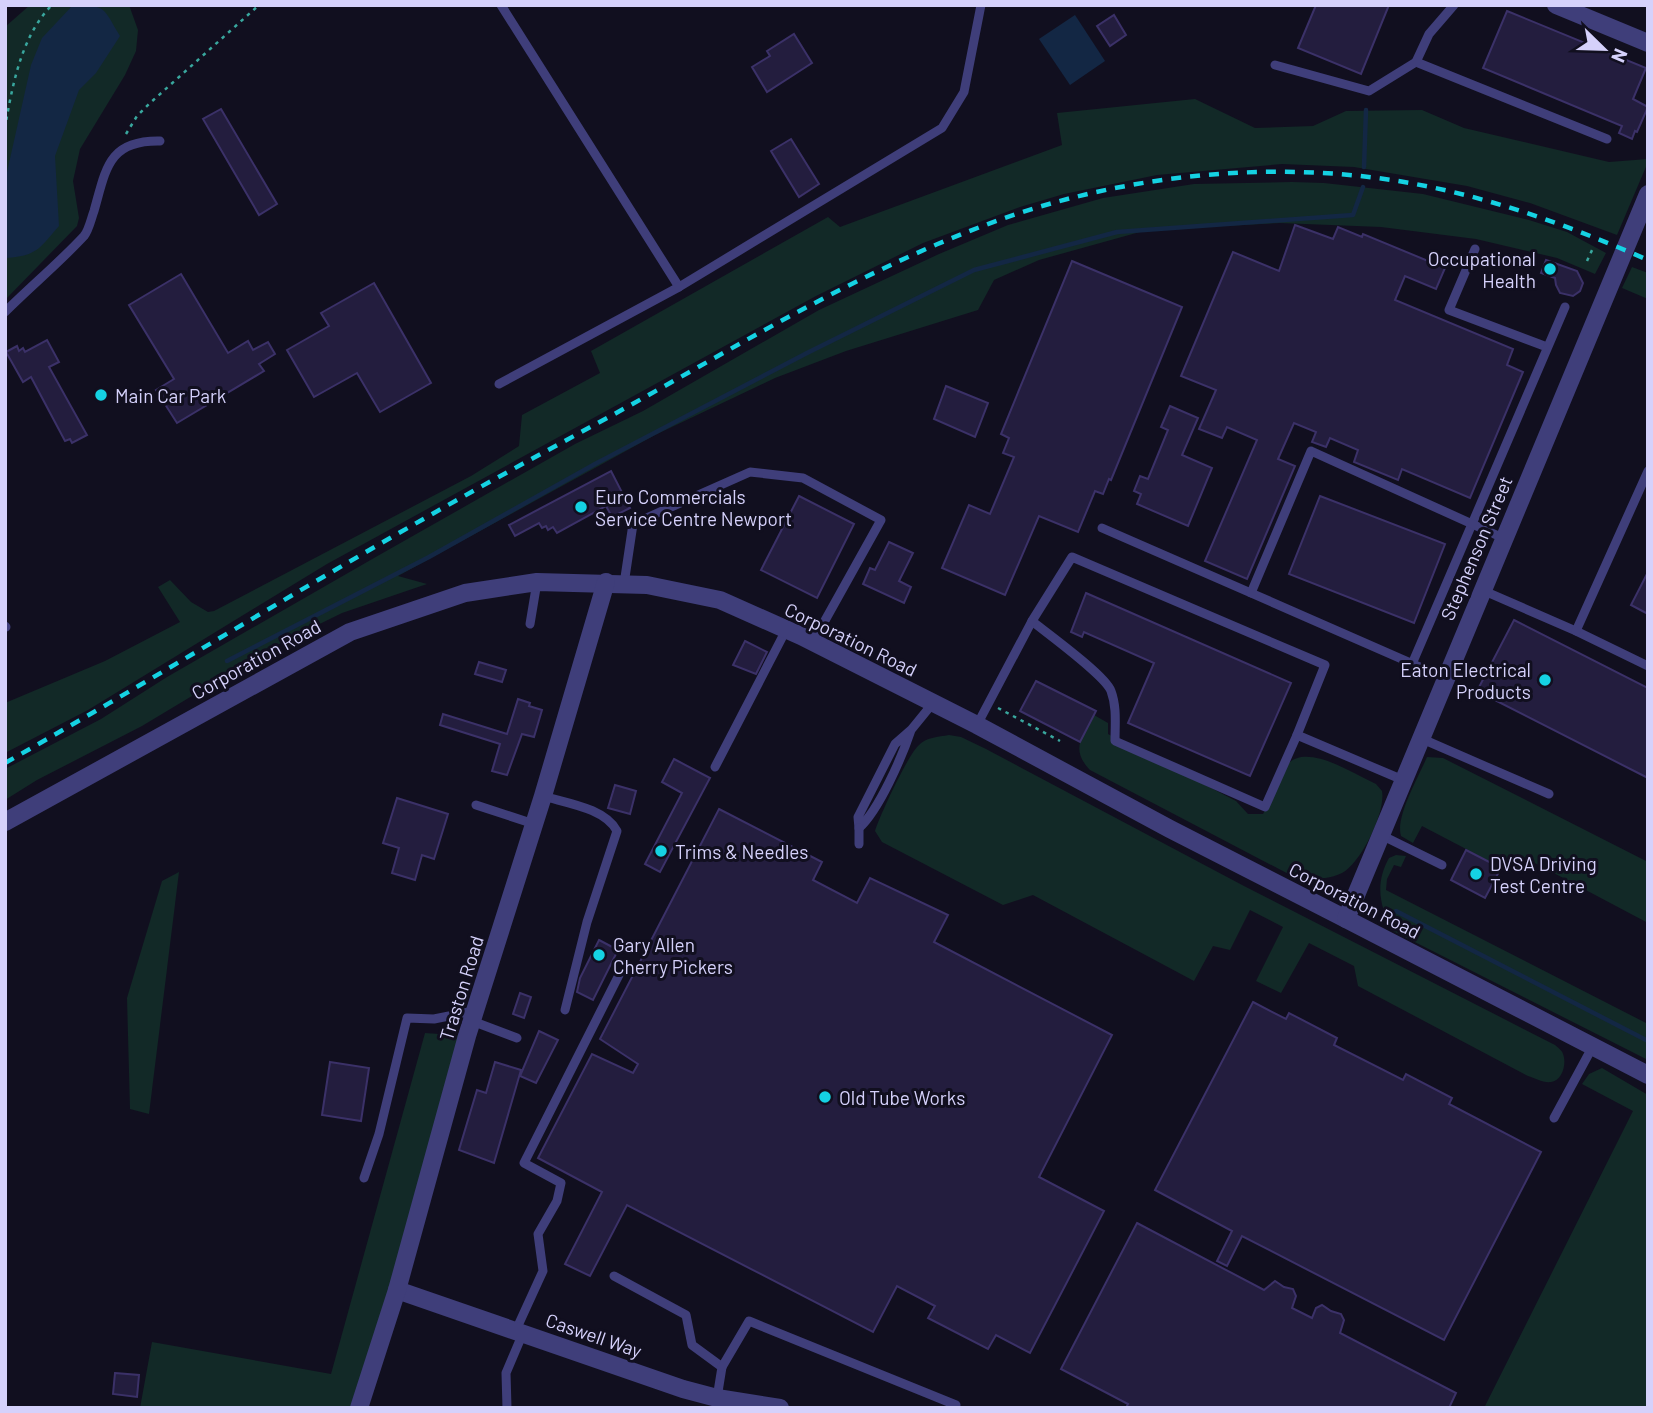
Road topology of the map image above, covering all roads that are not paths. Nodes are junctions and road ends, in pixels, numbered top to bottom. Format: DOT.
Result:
graph roads {
  1 [pos="501,5"];
  2 [pos="981,5"];
  3 [pos="1556,5"];
  4 [pos="1455,6"];
  5 [pos="1581,10"];
  6 [pos="1648,43"];
  7 [pos="1416,62"];
  8 [pos="1275,65"];
  9 [pos="1607,139"];
  10 [pos="160,141"];
  11 [pos="1648,194"];
  12 [pos="1475,249"];
  13 [pos="679,287"];
  14 [pos="1564,307"];
  15 [pos="5,312"];
  16 [pos="1547,347"];
  17 [pos="499,384"];
  18 [pos="1648,471"];
  19 [pos="1471,524"];
  20 [pos="1102,528"];
  21 [pos="1503,538"];
  22 [pos="537,582"];
  23 [pos="606,583"];
  24 [pos="624,584"];
  25 [pos="1482,590"];
  26 [pos="1251,593"];
  27 [pos="1032,621"];
  28 [pos="530,624"];
  29 [pos="786,630"];
  30 [pos="1576,631"];
  31 [pos="813,642"];
  32 [pos="1412,663"];
  33 [pos="1648,666"];
  34 [pos="1445,678"];
  35 [pos="933,704"];
  36 [pos="977,725"];
  37 [pos="1297,735"];
  38 [pos="1420,738"];
  39 [pos="715,766"];
  40 [pos="1403,780"];
  41 [pos="1549,794"];
  42 [pos="543,796"];
  43 [pos="476,805"];
  44 [pos="5,822"];
  45 [pos="534,824"];
  46 [pos="1381,835"];
  47 [pos="859,844"];
  48 [pos="1443,865"];
  49 [pos="1346,919"];
  50 [pos="620,975"];
  51 [pos="565,1010"];
  52 [pos="474,1016"];
  53 [pos="517,1038"];
  54 [pos="1593,1046"];
  55 [pos="1648,1075"];
  56 [pos="1554,1118"];
  57 [pos="365,1178"];
  58 [pos="614,1276"];
  59 [pos="397,1290"];
  60 [pos="519,1332"];
  61 [pos="722,1367"];
  62 [pos="717,1398"];
  63 [pos="956,1405"];
  64 [pos="359,1408"];
  65 [pos="507,1408"];
  66 [pos="780,1408"];
  1 -- 13 [label="lane"];
  2 -- 13 [label="lane"];
  3 -- 5 [label="street"];
  4 -- 7 [label="lane"];
  5 -- 6 [label="street"];
  7 -- 8 [label="lane"];
  7 -- 9 [label="lane"];
  10 -- 15 [label="lane"];
  11 -- 21 [label="street, Stephenson Street"];
  12 -- 16 [label="lane"];
  13 -- 17 [label="lane"];
  14 -- 16 [label="lane"];
  16 -- 19 [label="lane"];
  18 -- 30 [label="lane"];
  19 -- 21 [label="lane"];
  19 -- 26 [label="lane"];
  19 -- 32 [label="lane"];
  20 -- 26 [label="lane"];
  21 -- 25 [label="street, Stephenson Street"];
  22 -- 23 [label="street, Corporation Road"];
  22 -- 28 [label="lane"];
  22 -- 44 [label="street, Corporation Road"];
  23 -- 24 [label="street, Corporation Road"];
  23 -- 42 [label="street, Traston Road"];
  24 -- 29 [label="street, Corporation Road"];
  24 -- 31 [label="lane"];
  25 -- 30 [label="lane"];
  25 -- 34 [label="street, Stephenson Street"];
  26 -- 32 [label="lane"];
  27 -- 36 [label="lane"];
  27 -- 37 [label="lane"];
  27 -- 37 [label="lane"];
  29 -- 31 [label="street, Corporation Road"];
  29 -- 39 [label="lane"];
  30 -- 33 [label="lane"];
  31 -- 35 [label="street, Corporation Road"];
  32 -- 34 [label="lane"];
  34 -- 38 [label="street, Stephenson Street"];
  35 -- 36 [label="street, Corporation Road"];
  35 -- 47 [label="lane"];
  36 -- 49 [label="street, Corporation Road"];
  37 -- 40 [label="lane"];
  38 -- 40 [label="street, Stephenson Street"];
  38 -- 41 [label="lane"];
  40 -- 46 [label="street, Stephenson Street"];
  42 -- 45 [label="street, Traston Road"];
  42 -- 51 [label="lane"];
  43 -- 45 [label="lane"];
  45 -- 52 [label="street, Traston Road"];
  46 -- 48 [label="lane"];
  46 -- 49 [label="street, Stephenson Street"];
  49 -- 54 [label="street, Corporation Road"];
  50 -- 60 [label="lane"];
  52 -- 53 [label="lane"];
  52 -- 57 [label="lane"];
  52 -- 59 [label="street, Traston Road"];
  54 -- 55 [label="street, Corporation Road"];
  54 -- 56 [label="lane"];
  58 -- 61 [label="lane"];
  59 -- 60 [label="street, Caswell Way"];
  59 -- 64 [label="street, Traston Road"];
  60 -- 62 [label="street, Caswell Way"];
  60 -- 65 [label="lane"];
  61 -- 62 [label="lane"];
  61 -- 63 [label="lane"];
  62 -- 66 [label="street, Caswell Way"];
}
